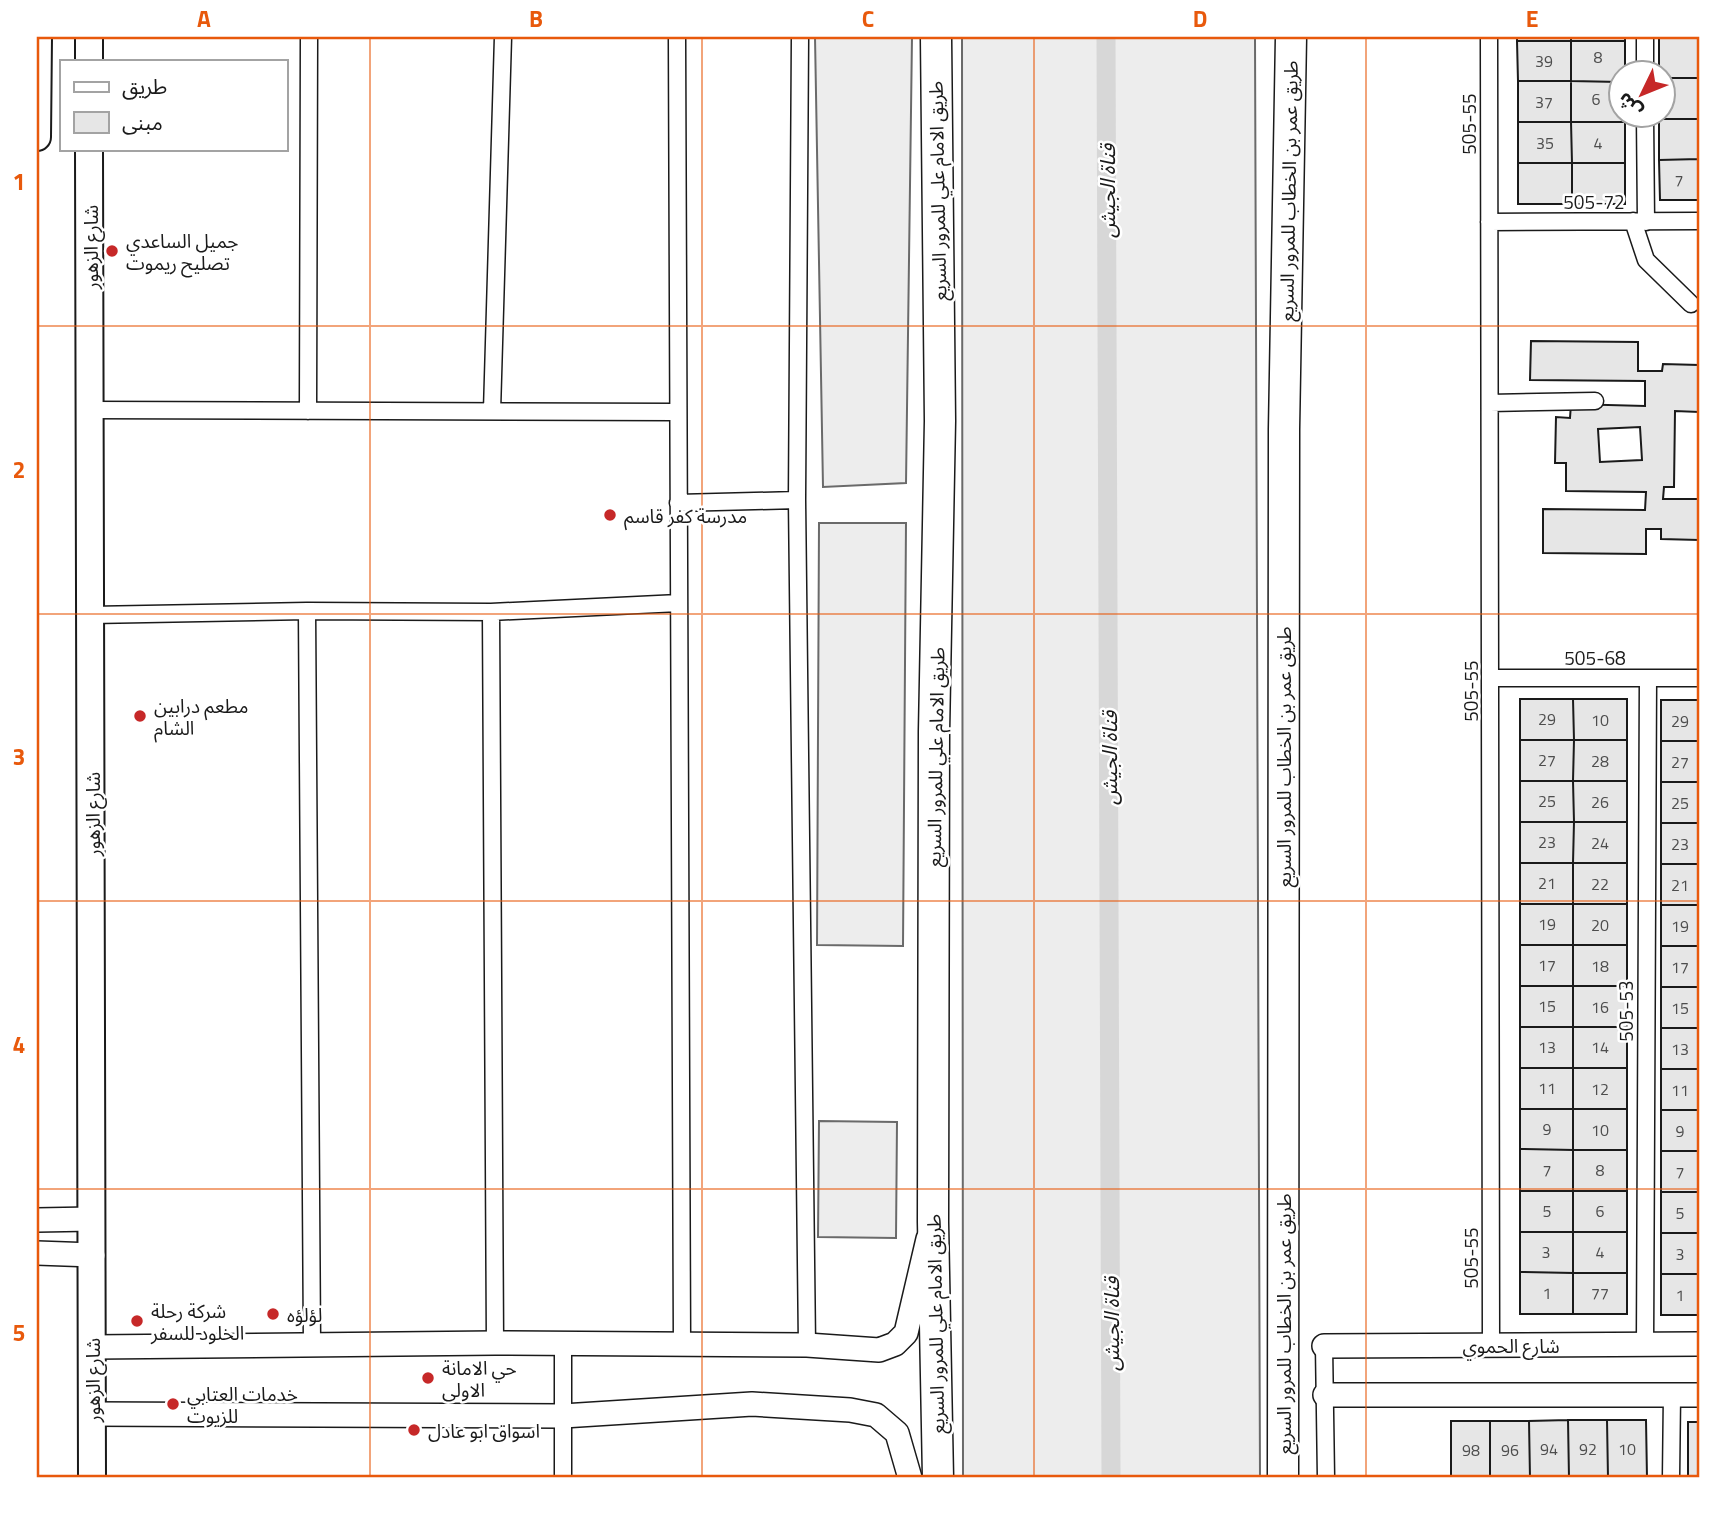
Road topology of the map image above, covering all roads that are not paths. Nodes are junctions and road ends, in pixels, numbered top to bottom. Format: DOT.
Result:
graph roads {
  1 [pos="38,37"];
  2 [pos="89,37"];
  3 [pos="309,37"];
  4 [pos="503,37"];
  5 [pos="677,37"];
  6 [pos="800,37"];
  7 [pos="936,37"];
  8 [pos="1291,37"];
  9 [pos="1489,37"];
  10 [pos="1645,37"];
  11 [pos="89,60"];
  12 [pos="1645,60"];
  13 [pos="1644,130"];
  14 [pos="37,137"];
  15 [pos="89,150"];
  16 [pos="1640,221"];
  17 [pos="1699,221"];
  18 [pos="1489,222"];
  19 [pos="1691,304"];
  20 [pos="1595,401"];
  21 [pos="1490,403"];
  22 [pos="90,410"];
  23 [pos="308,411"];
  24 [pos="492,411"];
  25 [pos="677,412"];
  26 [pos="797,500"];
  27 [pos="678,503"];
  28 [pos="679,603"];
  29 [pos="307,611"];
  30 [pos="491,612"];
  31 [pos="91,615"];
  32 [pos="1491,678"];
  33 [pos="1648,678"];
  34 [pos="1699,678"];
  35 [pos="92,1219"];
  36 [pos="37,1220"];
  37 [pos="933,1222"];
  38 [pos="37,1253"];
  39 [pos="93,1255"];
  40 [pos="312,1342"];
  41 [pos="495,1343"];
  42 [pos="563,1343"];
  43 [pos="682,1344"];
  44 [pos="807,1345"];
  45 [pos="1491,1345"];
  46 [pos="1645,1345"];
  47 [pos="1699,1345"];
  48 [pos="1324,1346"];
  49 [pos="93,1347"];
  50 [pos="1325,1395"];
  51 [pos="1672,1395"];
  52 [pos="1699,1395"];
  53 [pos="92,1414"];
  54 [pos="564,1416"];
  55 [pos="92,1478"];
  56 [pos="563,1478"];
  57 [pos="910,1478"];
  58 [pos="937,1478"];
  59 [pos="1283,1478"];
  60 [pos="1326,1478"];
  61 [pos="1671,1478"];
  1 -- 14 [label="main road"];
  2 -- 11 [label="main road"];
  3 -- 23 [label="street"];
  4 -- 24 [label="street"];
  5 -- 25 [label="street"];
  6 -- 26 [label="street"];
  7 -- 37 [label="highway, طريق الامام علي للمرور السريع"];
  8 -- 59 [label="highway, طريق عمر بن الخطاب للمرور السريع"];
  9 -- 18 [label="street, 505-55"];
  10 -- 12 [label="street"];
  13 -- 16 [label="street"];
  15 -- 22 [label="main road, شارع الزهور"];
  16 -- 17 [label="street, 505-72"];
  16 -- 18 [label="street, 505-72"];
  16 -- 19 [label="street"];
  18 -- 21 [label="street, 505-55"];
  20 -- 21 [label="street"];
  21 -- 32 [label="street, 505-55"];
  22 -- 23 [label="street"];
  22 -- 31 [label="main road, شارع الزهور"];
  23 -- 24 [label="street"];
  24 -- 25 [label="street"];
  25 -- 27 [label="street"];
  26 -- 27 [label="street"];
  26 -- 44 [label="street"];
  27 -- 28 [label="street"];
  28 -- 30 [label="street"];
  28 -- 43 [label="street"];
  29 -- 30 [label="street"];
  29 -- 31 [label="street"];
  29 -- 40 [label="street"];
  30 -- 41 [label="street"];
  31 -- 35 [label="main road, شارع الزهور"];
  32 -- 33 [label="street, 505-68"];
  32 -- 45 [label="street, 505-55"];
  33 -- 34 [label="street, 505-68"];
  33 -- 46 [label="street, 505-53"];
  35 -- 36 [label="street"];
  35 -- 39 [label="main road, شارع الزهور"];
  37 -- 44 [label="street"];
  37 -- 58 [label="highway, طريق الامام علي للمرور السريع"];
  38 -- 39 [label="street"];
  39 -- 49 [label="main road, شارع الزهور"];
  40 -- 41 [label="street"];
  40 -- 49 [label="street"];
  41 -- 42 [label="street"];
  42 -- 43 [label="street"];
  42 -- 54 [label="street"];
  43 -- 44 [label="street"];
  45 -- 46 [label="street, شارع الحموي"];
  45 -- 48 [label="street, شارع الحموي"];
  46 -- 47 [label="street, شارع الحموي"];
  48 -- 50 [label="street"];
  49 -- 53 [label="main road, شارع الزهور"];
  50 -- 51 [label="street"];
  50 -- 60 [label="street"];
  51 -- 52 [label="street"];
  51 -- 61 [label="street"];
  53 -- 54 [label="street"];
  53 -- 55 [label="main road, شارع الزهور"];
  54 -- 56 [label="street"];
  54 -- 57 [label="street"];
}
